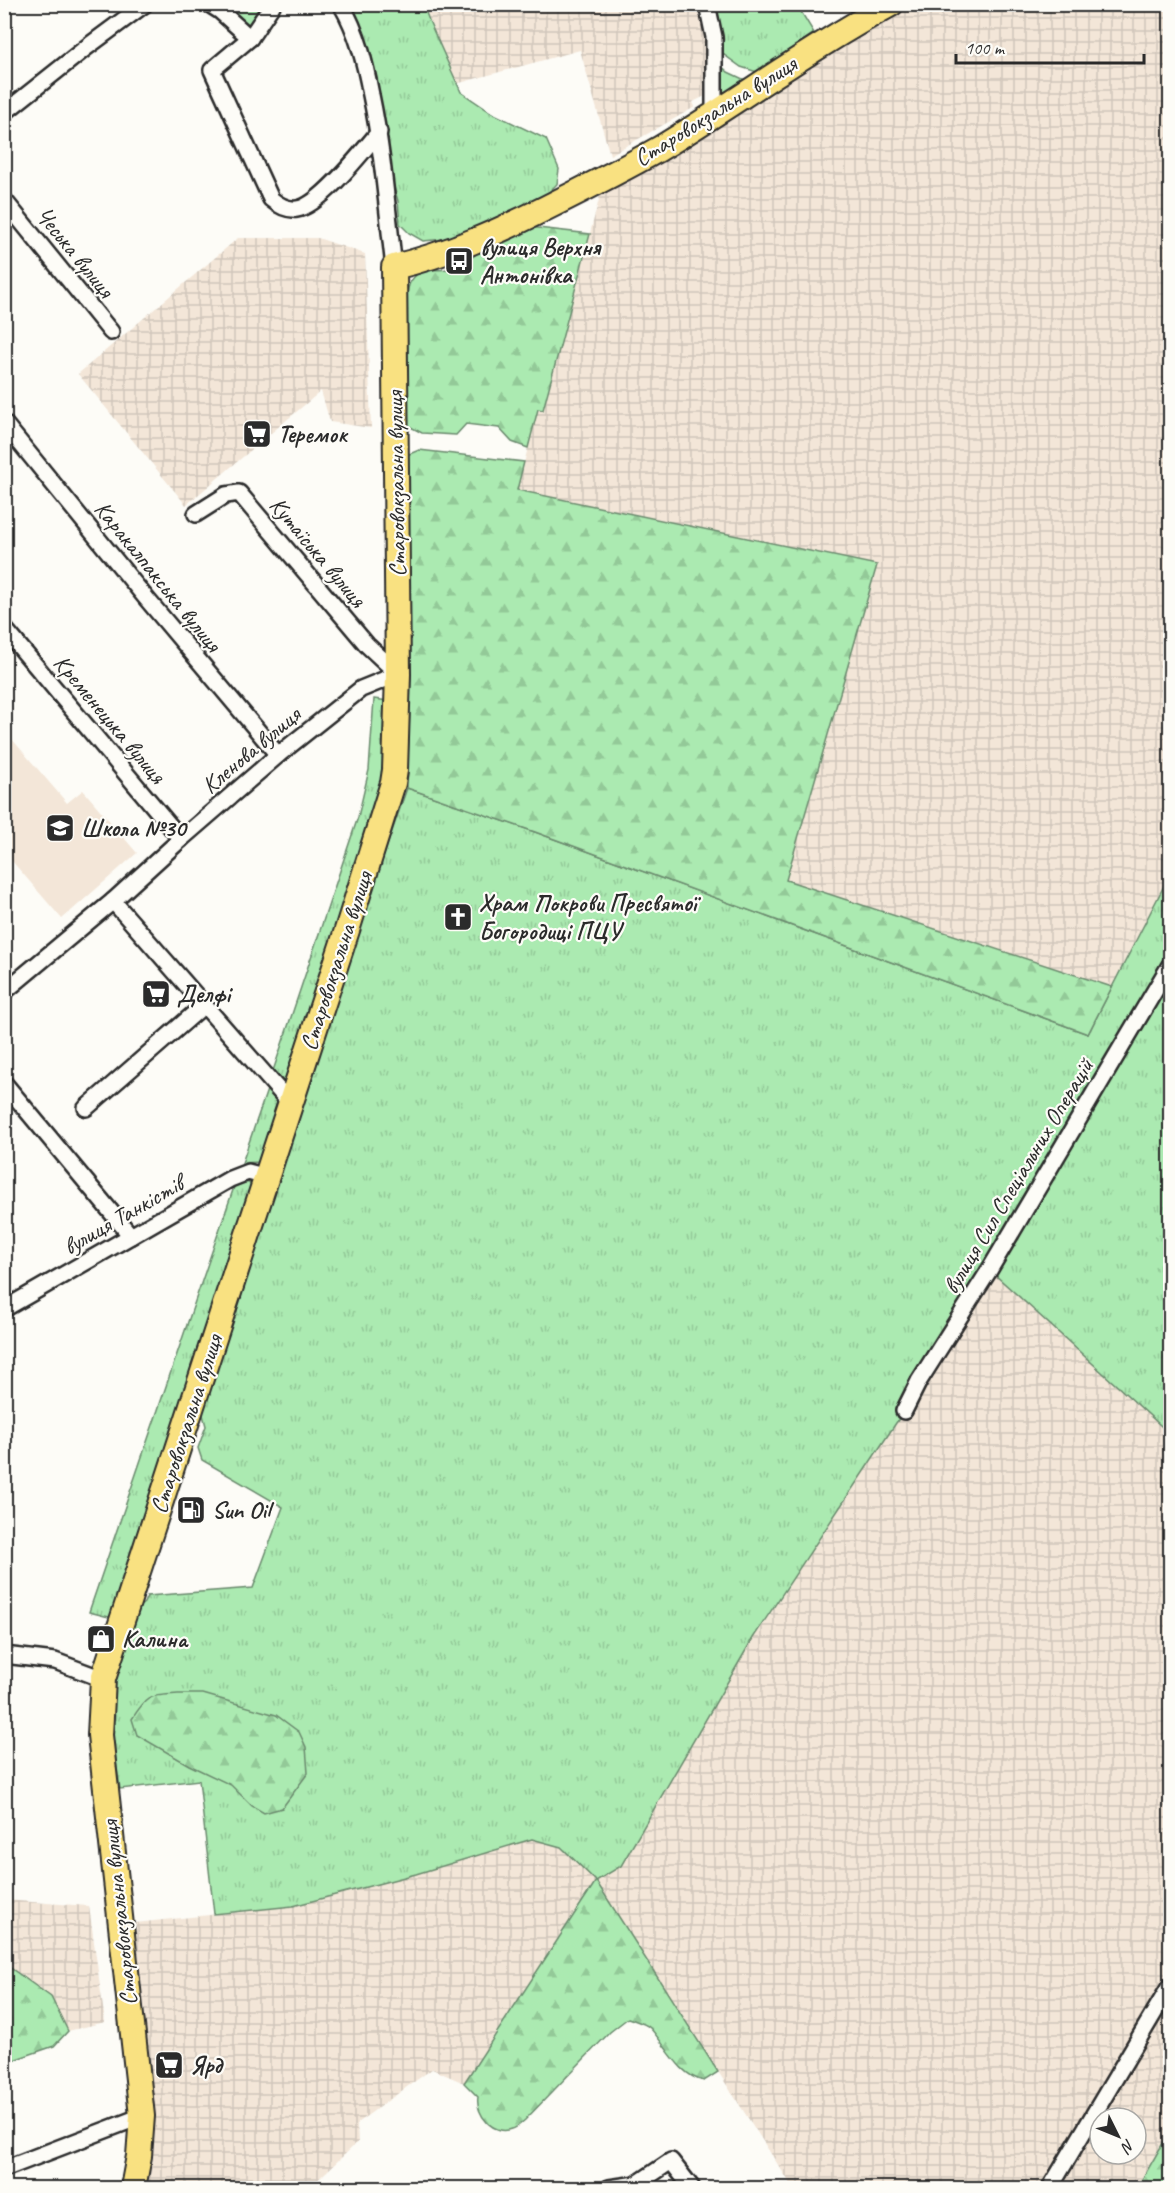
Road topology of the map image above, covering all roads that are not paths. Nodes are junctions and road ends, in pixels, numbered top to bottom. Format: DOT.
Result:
graph roads {
  1 [pos="145,4"];
  2 [pos="209,4"];
  3 [pos="273,4"];
  4 [pos="341,4"];
  5 [pos="707,4"];
  6 [pos="891,4"];
  7 [pos="250,38"];
  8 [pos="4,113"];
  9 [pos="714,114"];
  10 [pos="379,132"];
  11 [pos="4,200"];
  12 [pos="394,267"];
  13 [pos="111,332"];
  14 [pos="4,423"];
  15 [pos="196,514"];
  16 [pos="4,628"];
  17 [pos="398,674"];
  18 [pos="278,755"];
  19 [pos="181,839"];
  20 [pos="113,901"];
  21 [pos="1170,965"];
  22 [pos="4,992"];
  23 [pos="204,1005"];
  24 [pos="4,1083"];
  25 [pos="290,1103"];
  26 [pos="86,1108"];
  27 [pos="267,1177"];
  28 [pos="131,1236"];
  29 [pos="4,1309"];
  30 [pos="904,1411"];
  31 [pos="4,1655"];
  32 [pos="103,1679"];
  33 [pos="1170,1986"];
  34 [pos="142,2116"];
  35 [pos="4,2169"];
  36 [pos="133,2188"];
  37 [pos="609,2188"];
  38 [pos="692,2188"];
  39 [pos="1050,2188"];
  1 -- 8 [label="street"];
  2 -- 7 [label="street"];
  3 -- 7 [label="street"];
  4 -- 10 [label="street"];
  5 -- 9 [label="street"];
  6 -- 9 [label="main road, Старовокзальна вулиця"];
  7 -- 10 [label="street"];
  9 -- 12 [label="main road, Старовокзальна вулиця"];
  10 -- 12 [label="street"];
  11 -- 13 [label="street, Чеська вулиця"];
  12 -- 17 [label="main road, Старовокзальна вулиця"];
  14 -- 18 [label="street, Каракалпакська вулиця"];
  15 -- 17 [label="street, Кутаїська вулиця"];
  16 -- 19 [label="street, Кременецька вулиця"];
  17 -- 18 [label="street, Кленова вулиця"];
  17 -- 25 [label="main road, Старовокзальна вулиця"];
  18 -- 19 [label="street, Кленова вулиця"];
  19 -- 20 [label="street, Кленова вулиця"];
  20 -- 22 [label="street, Кленова вулиця"];
  20 -- 23 [label="street"];
  21 -- 30 [label="street, вулиця Сил Спеціальних Операцій"];
  23 -- 25 [label="street"];
  23 -- 26 [label="street"];
  24 -- 28 [label="street"];
  25 -- 27 [label="main road, Старовокзальна вулиця"];
  27 -- 28 [label="street, вулиця Танкістів"];
  27 -- 32 [label="main road, Старовокзальна вулиця"];
  28 -- 29 [label="street, вулиця Танкістів"];
  31 -- 32 [label="street"];
  32 -- 34 [label="main road, Старовокзальна вулиця"];
  33 -- 39 [label="street"];
  34 -- 35 [label="street"];
  34 -- 36 [label="main road, Старовокзальна вулиця"];
  37 -- 38 [label="street"];
}
